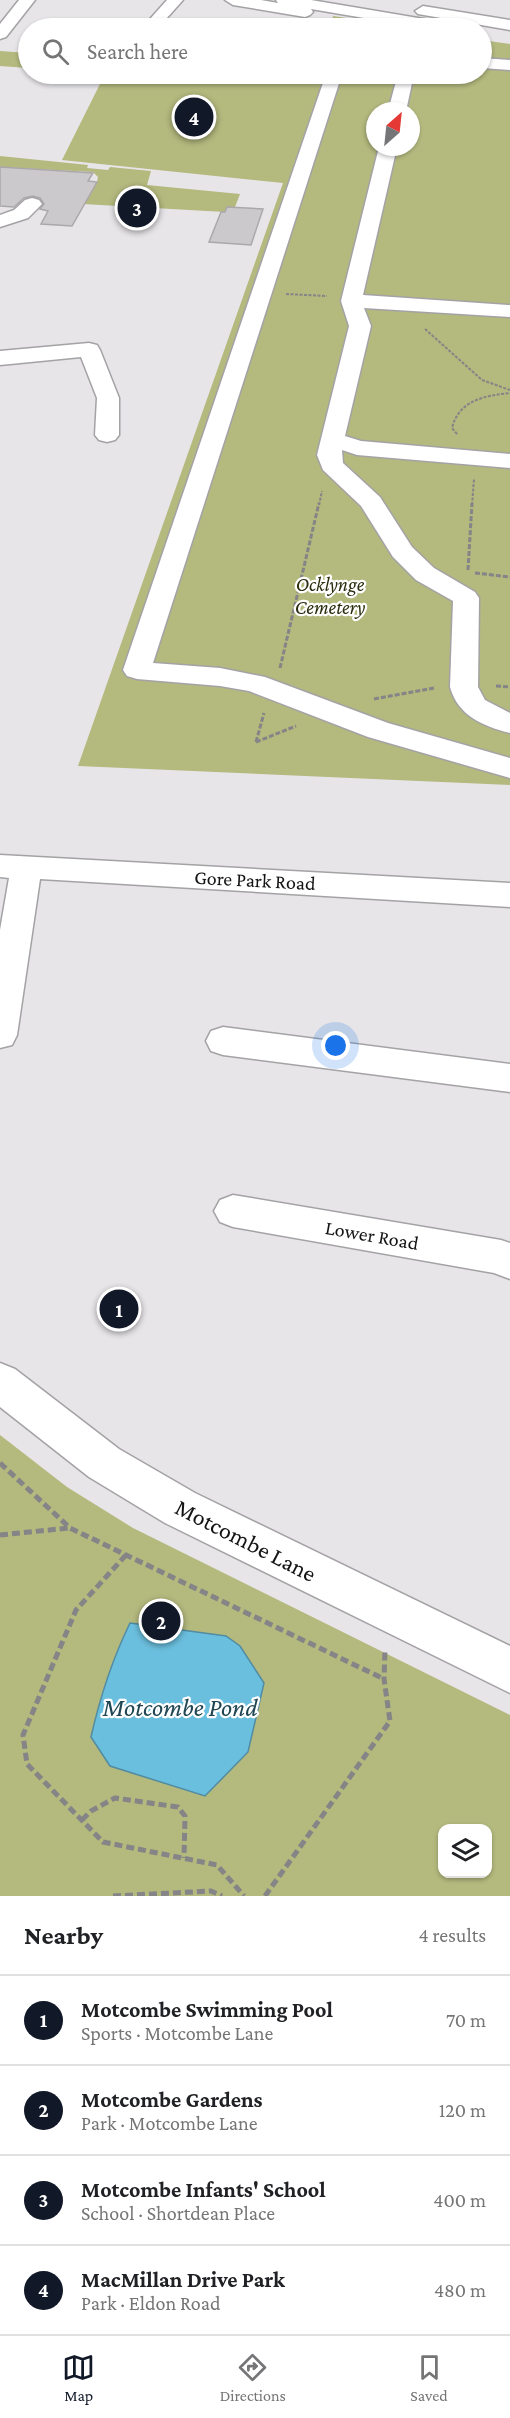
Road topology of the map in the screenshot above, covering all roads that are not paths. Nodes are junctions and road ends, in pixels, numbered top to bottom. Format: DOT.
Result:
graph roads {
  1 [pos="27,0"];
  2 [pos="175,0"];
  3 [pos="233,0"];
  4 [pos="284,0"];
  5 [pos="370,6"];
  6 [pos="328,7"];
  7 [pos="159,18"];
  8 [pos="413,18"];
  9 [pos="458,18"];
  10 [pos="492,23"];
  11 [pos="510,25"];
  12 [pos="0,34"];
  13 [pos="492,36"];
  14 [pos="510,39"];
  15 [pos="492,64"];
  16 [pos="510,65"];
  17 [pos="331,84"];
  18 [pos="404,84"];
  19 [pos="399,102"];
  20 [pos="386,156"];
  21 [pos="32,204"];
  22 [pos="0,221"];
  23 [pos="351,301"];
  24 [pos="509,306"];
  25 [pos="0,358"];
  26 [pos="107,435"];
  27 [pos="333,439"];
  28 [pos="493,460"];
  29 [pos="510,724"];
  30 [pos="510,768"];
  31 [pos="13,867"];
  32 [pos="510,895"];
  33 [pos="0,1035"];
  34 [pos="223,1041"];
  35 [pos="510,1078"];
  36 [pos="233,1211"];
  37 [pos="510,1262"];
  38 [pos="0,1382"];
  39 [pos="510,1670"];
  1 -- 12 [label="street"];
  2 -- 7 [label="street"];
  3 -- 6 [label="street"];
  4 -- 6 [label="street"];
  5 -- 6 [label="street"];
  5 -- 8 [label="street"];
  5 -- 9 [label="street"];
  10 -- 11 [label="street"];
  13 -- 14 [label="street"];
  15 -- 16 [label="street"];
  17 -- 30 [label="street"];
  18 -- 19 [label="street"];
  20 -- 23 [label="street"];
  21 -- 22 [label="street"];
  23 -- 24 [label="street"];
  23 -- 27 [label="street"];
  25 -- 26 [label="street"];
  27 -- 28 [label="street"];
  27 -- 29 [label="street"];
  31 -- 32 [label="street, Gore Park Road"];
  31 -- 33 [label="street"];
  34 -- 35 [label="street"];
  36 -- 37 [label="street, Lower Road"];
  38 -- 39 [label="street, Motcombe Lane"];
}
